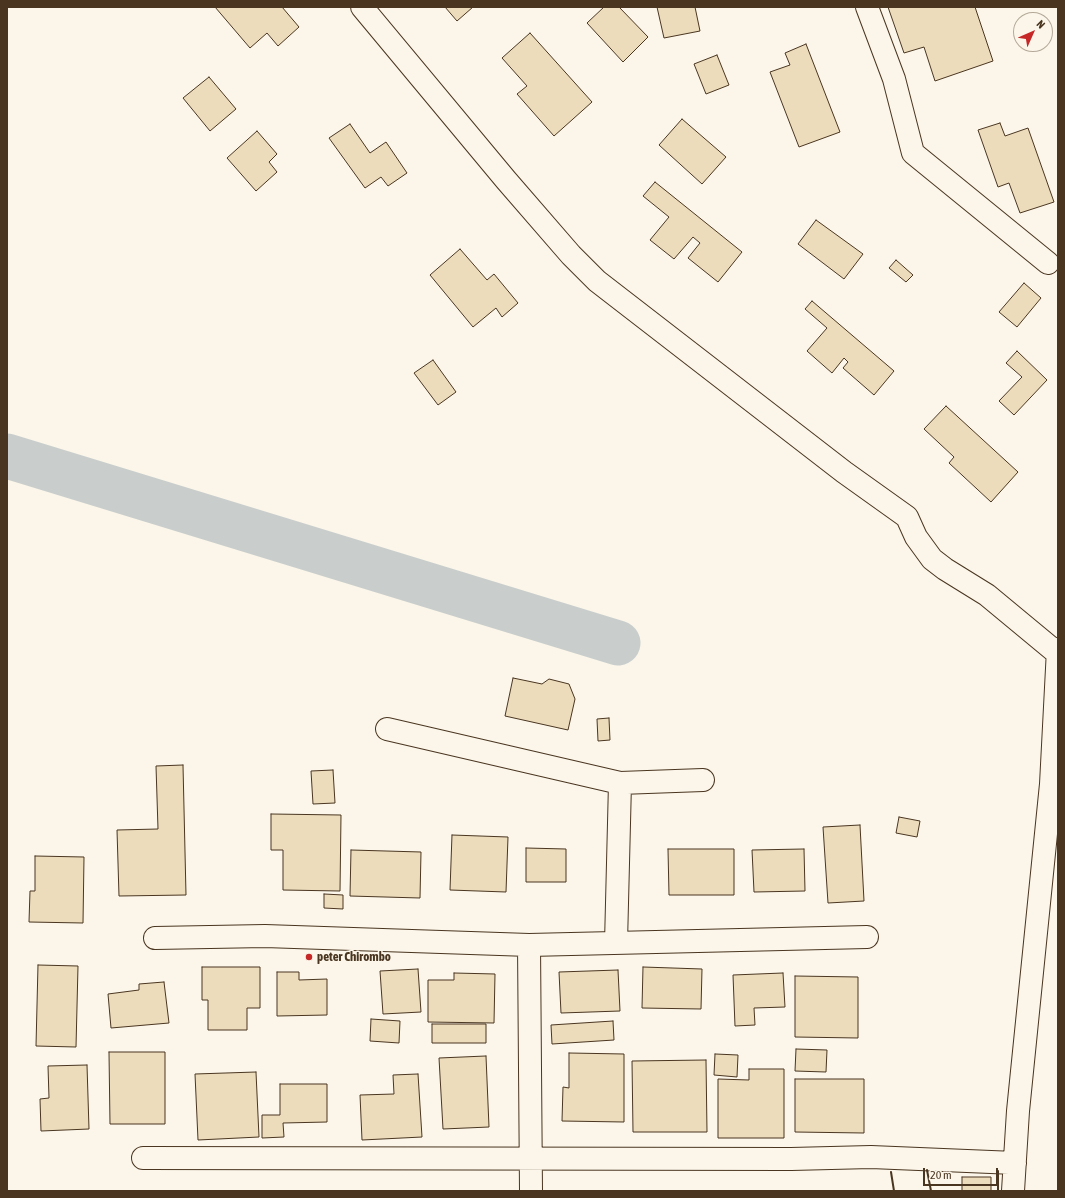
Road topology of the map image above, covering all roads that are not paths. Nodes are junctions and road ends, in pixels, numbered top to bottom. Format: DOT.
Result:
graph roads {
  1 [pos="362,7"];
  2 [pos="867,7"];
  3 [pos="1048,263"];
  4 [pos="1058,651"];
  5 [pos="387,729"];
  6 [pos="703,780"];
  7 [pos="620,783"];
  8 [pos="867,937"];
  9 [pos="155,938"];
  10 [pos="616,943"];
  11 [pos="529,945"];
  12 [pos="143,1158"];
  13 [pos="532,1159"];
  14 [pos="1015,1163"];
  15 [pos="531,1191"];
  16 [pos="1013,1191"];
  1 -- 4 [label="street"];
  2 -- 3 [label="street"];
  4 -- 14 [label="street"];
  5 -- 7 [label="street"];
  6 -- 7 [label="street"];
  7 -- 10 [label="street"];
  8 -- 10 [label="street"];
  9 -- 11 [label="street"];
  10 -- 11 [label="street"];
  11 -- 13 [label="street"];
  12 -- 13 [label="street"];
  13 -- 14 [label="street"];
  13 -- 15 [label="street"];
  14 -- 16 [label="street"];
}
